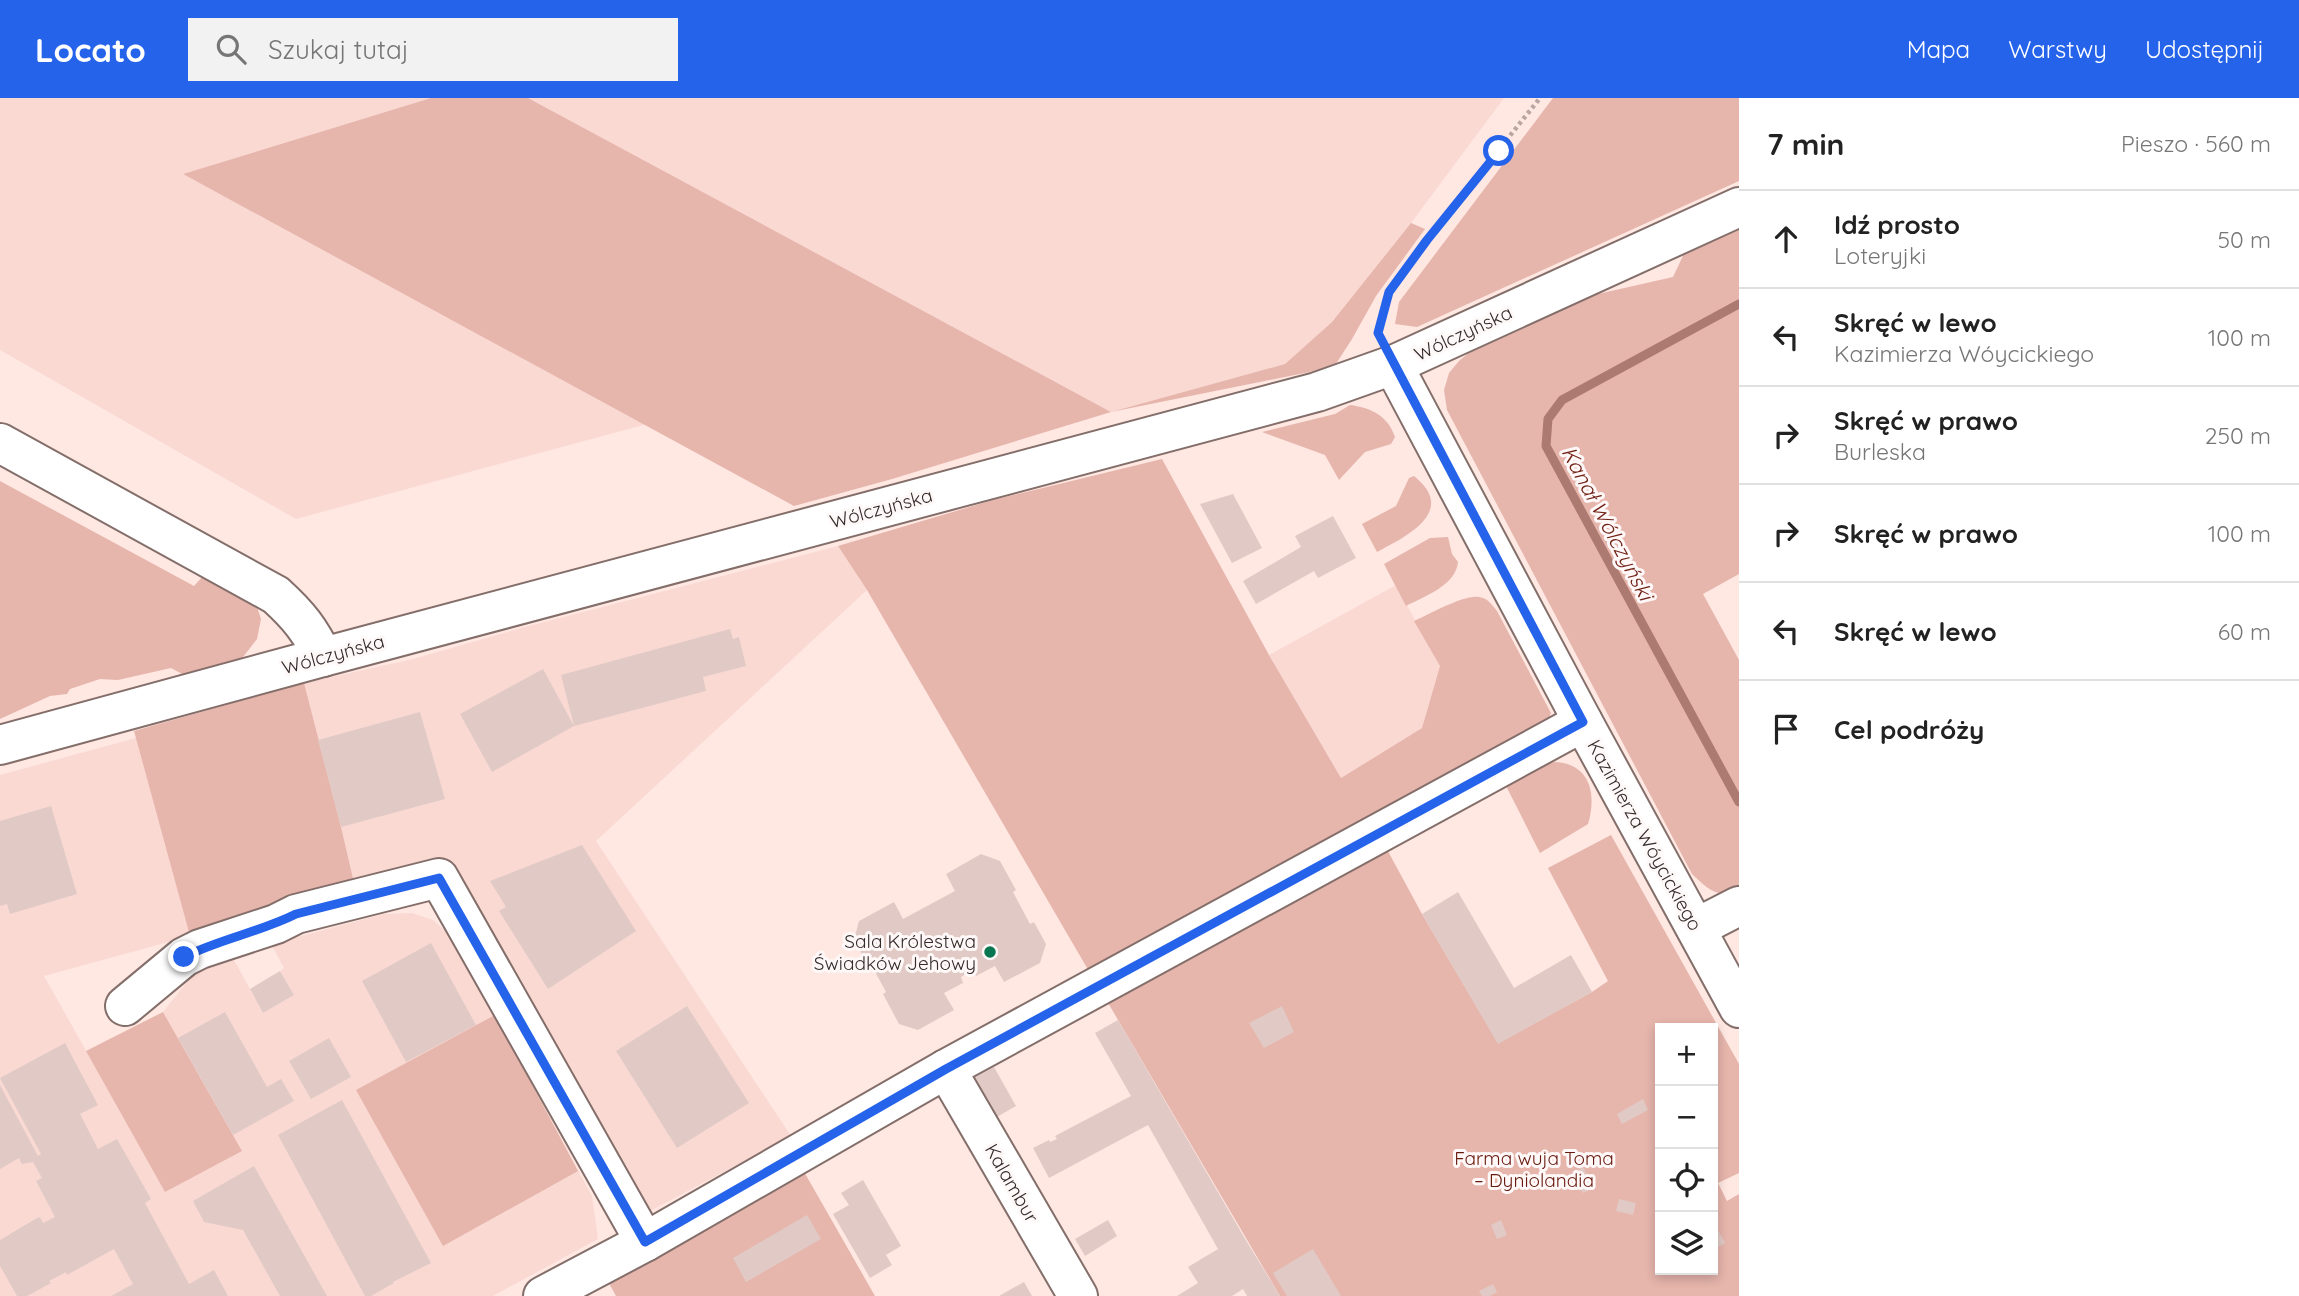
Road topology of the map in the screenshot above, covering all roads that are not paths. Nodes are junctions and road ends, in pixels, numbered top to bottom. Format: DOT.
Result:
graph roads {
  1 [pos="1739,207"];
  2 [pos="1393,365"];
  3 [pos="0,443"];
  4 [pos="323,657"];
  5 [pos="1583,722"];
  6 [pos="0,746"];
  7 [pos="1739,906"];
  8 [pos="1696,928"];
  9 [pos="125,1006"];
  10 [pos="1739,1008"];
  11 [pos="946,1069"];
  12 [pos="645,1242"];
  13 [pos="543,1296"];
  14 [pos="1078,1296"];
  1 -- 2 [label="street, Wólczyńska"];
  2 -- 4 [label="street, Wólczyńska"];
  2 -- 5 [label="street, Kazimierza Wóycickiego"];
  3 -- 4 [label="street"];
  4 -- 6 [label="street, Wólczyńska"];
  5 -- 8 [label="street, Kazimierza Wóycickiego"];
  5 -- 11 [label="street"];
  7 -- 8 [label="street"];
  8 -- 10 [label="street, Kazimierza Wóycickiego"];
  9 -- 12 [label="street"];
  11 -- 12 [label="street"];
  11 -- 14 [label="street, Kalambur"];
  12 -- 13 [label="street"];
}
